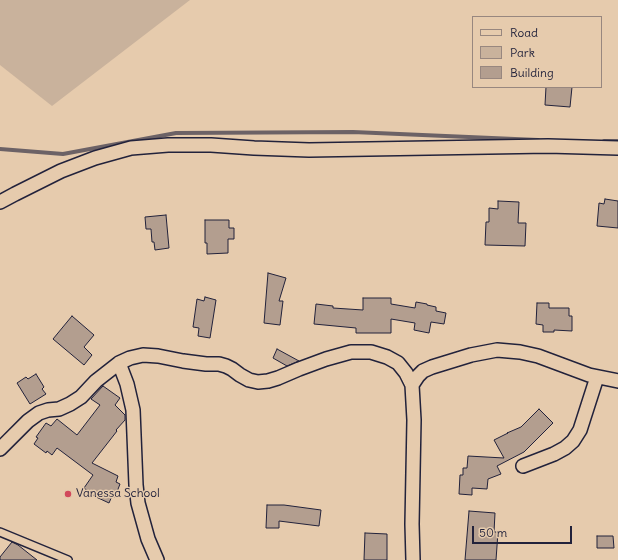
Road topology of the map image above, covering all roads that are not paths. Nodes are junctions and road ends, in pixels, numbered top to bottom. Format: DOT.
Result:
graph roads {
  1 [pos="618,148"];
  2 [pos="0,202"];
  3 [pos="119,362"];
  4 [pos="597,377"];
  5 [pos="618,381"];
  6 [pos="412,385"];
  7 [pos="0,449"];
  8 [pos="523,466"];
  9 [pos="0,532"];
  10 [pos="68,560"];
  11 [pos="157,560"];
  12 [pos="413,560"];
  1 -- 2 [label="street"];
  3 -- 6 [label="street"];
  3 -- 7 [label="street"];
  3 -- 11 [label="street"];
  4 -- 5 [label="street"];
  4 -- 6 [label="street"];
  4 -- 8 [label="street"];
  6 -- 12 [label="street"];
  9 -- 10 [label="lane"];
}
